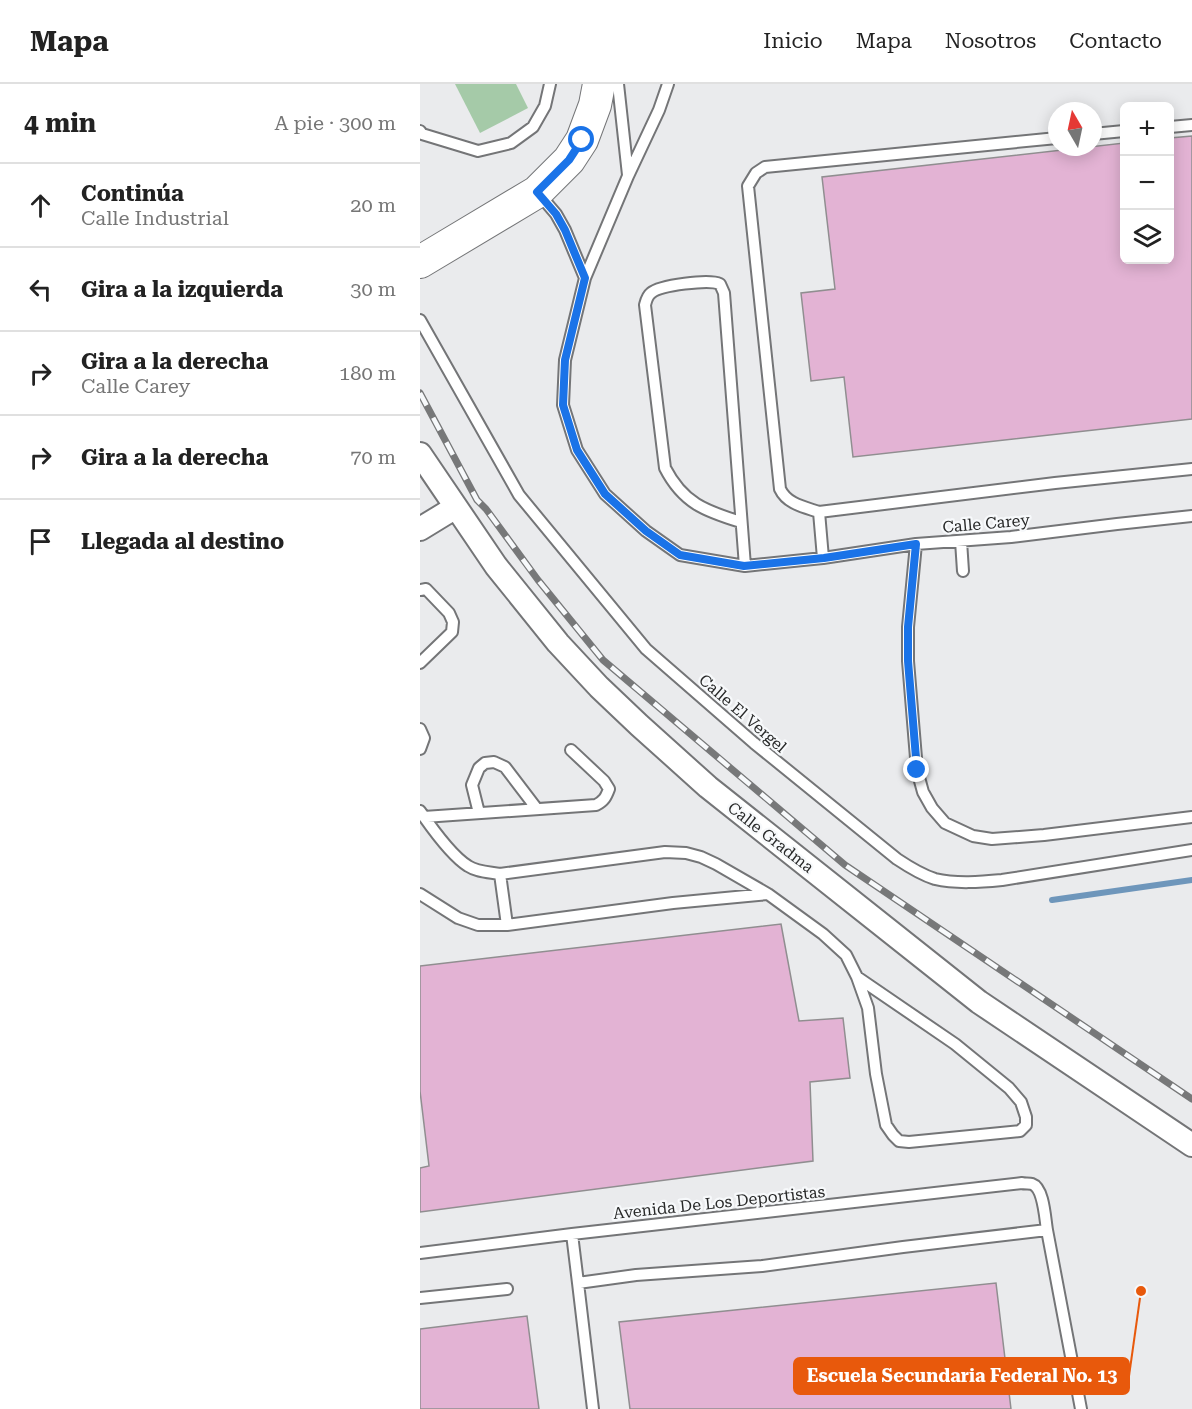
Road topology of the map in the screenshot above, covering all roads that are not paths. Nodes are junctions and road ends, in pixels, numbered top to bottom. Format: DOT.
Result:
graph roads {
  1 [pos="599,84"];
  2 [pos="618,84"];
  3 [pos="668,84"];
  4 [pos="549,85"];
  5 [pos="1192,124"];
  6 [pos="1174,126"];
  7 [pos="420,131"];
  8 [pos="1120,132"];
  9 [pos="1102,134"];
  10 [pos="1048,139"];
  11 [pos="628,176"];
  12 [pos="537,192"];
  13 [pos="420,262"];
  14 [pos="585,278"];
  15 [pos="420,320"];
  16 [pos="420,454"];
  17 [pos="1192,468"];
  18 [pos="456,507"];
  19 [pos="819,512"];
  20 [pos="1192,516"];
  21 [pos="741,522"];
  22 [pos="420,529"];
  23 [pos="961,541"];
  24 [pos="916,544"];
  25 [pos="824,558"];
  26 [pos="744,566"];
  27 [pos="963,571"];
  28 [pos="420,590"];
  29 [pos="420,663"];
  30 [pos="420,729"];
  31 [pos="420,749"];
  32 [pos="571,750"];
  33 [pos="537,809"];
  34 [pos="479,813"];
  35 [pos="422,814"];
  36 [pos="1192,817"];
  37 [pos="1192,850"];
  38 [pos="500,874"];
  39 [pos="420,894"];
  40 [pos="768,894"];
  41 [pos="507,925"];
  42 [pos="857,977"];
  43 [pos="1192,1145"];
  44 [pos="1047,1230"];
  45 [pos="572,1234"];
  46 [pos="420,1253"];
  47 [pos="578,1283"];
  48 [pos="507,1289"];
  49 [pos="420,1298"];
  50 [pos="593,1409"];
  51 [pos="1081,1409"];
  1 -- 12 [label="main road"];
  2 -- 11 [label="lane"];
  3 -- 11 [label="lane, Calle Carey"];
  4 -- 7 [label="lane"];
  5 -- 6 [label="lane"];
  8 -- 9 [label="lane"];
  10 -- 19 [label="lane"];
  11 -- 14 [label="lane, Calle Carey"];
  12 -- 13 [label="main road"];
  12 -- 14 [label="lane"];
  14 -- 26 [label="lane, Calle Carey"];
  15 -- 37 [label="lane, Calle El Vergel"];
  16 -- 18 [label="street, Calle Gradma"];
  17 -- 19 [label="lane"];
  18 -- 22 [label="street"];
  18 -- 43 [label="street, Calle Gradma"];
  19 -- 25 [label="lane"];
  20 -- 23 [label="lane, Calle Carey"];
  21 -- 21 [label="lane"];
  21 -- 26 [label="lane"];
  23 -- 24 [label="lane, Calle Carey"];
  23 -- 27 [label="lane"];
  24 -- 25 [label="lane, Calle Carey"];
  24 -- 36 [label="lane"];
  25 -- 26 [label="lane, Calle Carey"];
  28 -- 29 [label="lane"];
  30 -- 31 [label="lane"];
  32 -- 33 [label="lane"];
  33 -- 34 [label="lane"];
  33 -- 34 [label="lane"];
  34 -- 35 [label="lane"];
  35 -- 38 [label="lane"];
  38 -- 40 [label="lane"];
  38 -- 41 [label="lane"];
  39 -- 41 [label="lane"];
  40 -- 41 [label="lane"];
  40 -- 42 [label="lane"];
  42 -- 42 [label="lane"];
  44 -- 45 [label="lane, Avenida De Los Deportistas"];
  44 -- 47 [label="lane"];
  44 -- 51 [label="lane"];
  45 -- 46 [label="lane, Avenida De Los Deportistas"];
  45 -- 47 [label="lane"];
  47 -- 50 [label="lane"];
  48 -- 49 [label="lane"];
}
